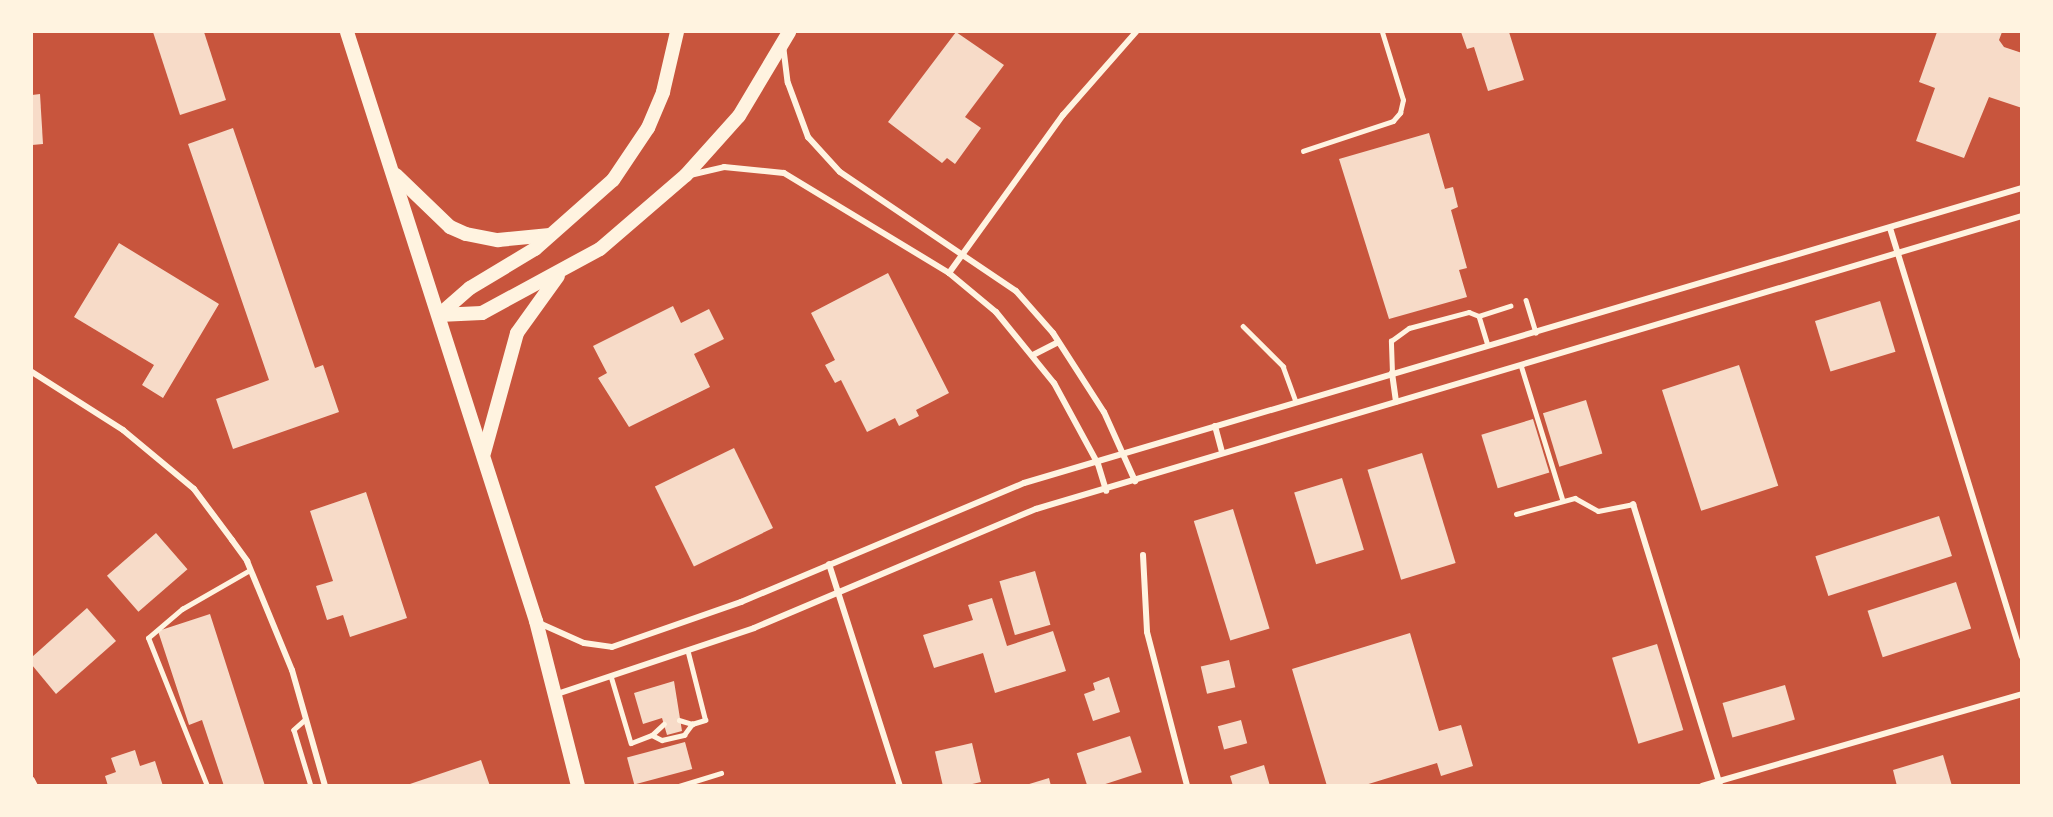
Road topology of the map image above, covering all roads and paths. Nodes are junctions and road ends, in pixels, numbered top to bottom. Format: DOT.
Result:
graph roads {
  1 [pos="347,32"];
  2 [pos="677,32"];
  3 [pos="1136,32"];
  4 [pos="1382,32"];
  5 [pos="786,37"];
  6 [pos="1303,151"];
  7 [pos="394,174"];
  8 [pos="686,175"];
  9 [pos="2022,188"];
  10 [pos="2022,216"];
  11 [pos="1890,228"];
  12 [pos="550,235"];
  13 [pos="964,251"];
  14 [pos="1897,253"];
  15 [pos="949,273"];
  16 [pos="558,276"];
  17 [pos="1526,300"];
  18 [pos="1510,306"];
  19 [pos="439,315"];
  20 [pos="1479,316"];
  21 [pos="1243,326"];
  22 [pos="1536,332"];
  23 [pos="1058,342"];
  24 [pos="1488,345"];
  25 [pos="1033,355"];
  26 [pos="1521,365"];
  27 [pos="32,372"];
  28 [pos="1392,373"];
  29 [pos="1296,402"];
  30 [pos="1396,402"];
  31 [pos="1215,426"];
  32 [pos="484,453"];
  33 [pos="1222,453"];
  34 [pos="1124,455"];
  35 [pos="1098,464"];
  36 [pos="1135,481"];
  37 [pos="1106,491"];
  38 [pos="1563,501"];
  39 [pos="1633,504"];
  40 [pos="1516,514"];
  41 [pos="1143,555"];
  42 [pos="829,564"];
  43 [pos="250,570"];
  44 [pos="842,590"];
  45 [pos="536,621"];
  46 [pos="688,652"];
  47 [pos="2022,656"];
  48 [pos="611,676"];
  49 [pos="2022,694"];
  50 [pos="554,695"];
  51 [pos="304,720"];
  52 [pos="679,720"];
  53 [pos="664,724"];
  54 [pos="692,724"];
  55 [pos="652,735"];
  56 [pos="721,773"];
  57 [pos="32,780"];
  58 [pos="1719,784"];
  59 [pos="34,786"];
  60 [pos="207,786"];
  61 [pos="311,786"];
  62 [pos="325,786"];
  63 [pos="578,786"];
  64 [pos="679,786"];
  65 [pos="900,786"];
  66 [pos="1187,786"];
  67 [pos="1702,786"];
  1 -- 7 [label="main road"];
  2 -- 12 [label="main road"];
  3 -- 13 [label="street"];
  4 -- 6 [label="lane"];
  5 -- 8 [label="main road"];
  5 -- 13 [label="street"];
  7 -- 12 [label="main road"];
  7 -- 19 [label="main road"];
  8 -- 15 [label="street"];
  8 -- 16 [label="main road"];
  9 -- 11 [label="street"];
  10 -- 14 [label="street"];
  11 -- 14 [label="street"];
  11 -- 22 [label="street"];
  12 -- 19 [label="main road"];
  13 -- 15 [label="street"];
  13 -- 23 [label="street"];
  14 -- 26 [label="street"];
  14 -- 47 [label="street"];
  15 -- 25 [label="street"];
  16 -- 19 [label="main road"];
  16 -- 32 [label="main road"];
  17 -- 22 [label="lane"];
  18 -- 20 [label="lane"];
  19 -- 32 [label="main road"];
  20 -- 24 [label="lane"];
  20 -- 28 [label="lane"];
  21 -- 29 [label="lane"];
  22 -- 24 [label="street"];
  23 -- 25 [label="street"];
  23 -- 34 [label="street"];
  24 -- 28 [label="street"];
  25 -- 35 [label="street"];
  26 -- 30 [label="street"];
  26 -- 38 [label="lane"];
  27 -- 43 [label="street"];
  28 -- 29 [label="street"];
  28 -- 30 [label="street"];
  29 -- 31 [label="street"];
  30 -- 33 [label="street"];
  31 -- 33 [label="street"];
  31 -- 34 [label="street"];
  32 -- 45 [label="main road"];
  33 -- 36 [label="street"];
  34 -- 35 [label="street"];
  34 -- 36 [label="street"];
  35 -- 37 [label="street"];
  35 -- 42 [label="street"];
  36 -- 37 [label="street"];
  37 -- 44 [label="street"];
  38 -- 39 [label="lane"];
  38 -- 40 [label="lane"];
  39 -- 58 [label="street"];
  41 -- 66 [label="street"];
  42 -- 44 [label="street"];
  42 -- 45 [label="street"];
  43 -- 51 [label="street"];
  43 -- 60 [label="lane"];
  44 -- 46 [label="street"];
  44 -- 65 [label="street"];
  45 -- 50 [label="main road"];
  46 -- 48 [label="street"];
  46 -- 54 [label="lane"];
  48 -- 50 [label="street"];
  48 -- 55 [label="lane"];
  49 -- 58 [label="street"];
  50 -- 63 [label="main road"];
  51 -- 61 [label="lane"];
  51 -- 62 [label="street"];
  52 -- 54 [label="lane"];
  53 -- 55 [label="lane"];
  54 -- 55 [label="lane"];
  56 -- 64 [label="lane"];
  57 -- 59 [label="street"];
  58 -- 67 [label="street"];
}
